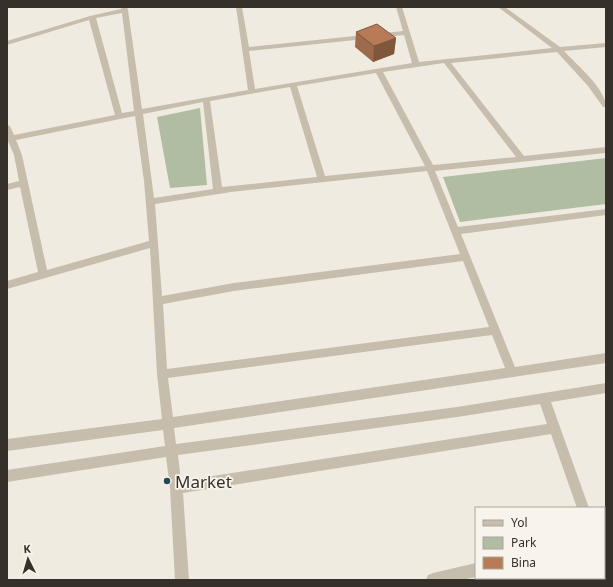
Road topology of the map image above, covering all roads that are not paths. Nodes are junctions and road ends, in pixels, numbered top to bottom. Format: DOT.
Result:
graph roads {
  1 [pos="239,7"];
  2 [pos="399,7"];
  3 [pos="501,7"];
  4 [pos="124,8"];
  5 [pos="92,17"];
  6 [pos="407,33"];
  7 [pos="7,43"];
  8 [pos="606,45"];
  9 [pos="246,49"];
  10 [pos="559,50"];
  11 [pos="446,61"];
  12 [pos="416,64"];
  13 [pos="378,70"];
  14 [pos="293,84"];
  15 [pos="252,91"];
  16 [pos="206,99"];
  17 [pos="606,105"];
  18 [pos="138,113"];
  19 [pos="119,117"];
  20 [pos="7,128"];
  21 [pos="9,138"];
  22 [pos="606,150"];
  23 [pos="522,159"];
  24 [pos="430,168"];
  25 [pos="322,180"];
  26 [pos="24,183"];
  27 [pos="7,187"];
  28 [pos="218,191"];
  29 [pos="150,202"];
  30 [pos="606,212"];
  31 [pos="455,230"];
  32 [pos="154,243"];
  33 [pos="466,257"];
  34 [pos="43,274"];
  35 [pos="7,285"];
  36 [pos="158,301"];
  37 [pos="495,330"];
  38 [pos="606,358"];
  39 [pos="512,372"];
  40 [pos="162,374"];
  41 [pos="606,388"];
  42 [pos="544,398"];
  43 [pos="168,424"];
  44 [pos="555,428"];
  45 [pos="7,445"];
  46 [pos="172,450"];
  47 [pos="7,476"];
  48 [pos="176,488"];
  49 [pos="583,507"];
  50 [pos="475,570"];
  51 [pos="182,580"];
  52 [pos="433,580"];
  1 -- 9 [label="street"];
  2 -- 6 [label="street"];
  3 -- 10 [label="street"];
  4 -- 5 [label="street"];
  4 -- 18 [label="street"];
  5 -- 7 [label="street"];
  5 -- 19 [label="street"];
  6 -- 9 [label="street"];
  6 -- 12 [label="street"];
  8 -- 10 [label="street"];
  9 -- 15 [label="street"];
  10 -- 11 [label="street"];
  10 -- 17 [label="street"];
  11 -- 12 [label="street"];
  11 -- 23 [label="street"];
  12 -- 13 [label="street"];
  13 -- 14 [label="street"];
  13 -- 24 [label="street"];
  14 -- 15 [label="street"];
  14 -- 25 [label="street"];
  15 -- 16 [label="street"];
  16 -- 18 [label="street"];
  16 -- 28 [label="street"];
  18 -- 19 [label="street"];
  18 -- 29 [label="street"];
  19 -- 21 [label="street"];
  20 -- 21 [label="street"];
  21 -- 26 [label="street"];
  22 -- 23 [label="street"];
  23 -- 24 [label="street"];
  24 -- 25 [label="street"];
  24 -- 31 [label="street"];
  25 -- 28 [label="street"];
  26 -- 27 [label="street"];
  26 -- 34 [label="street"];
  28 -- 29 [label="street"];
  29 -- 32 [label="street"];
  30 -- 31 [label="street"];
  31 -- 33 [label="street"];
  32 -- 34 [label="street"];
  32 -- 36 [label="street"];
  33 -- 36 [label="street"];
  33 -- 37 [label="street"];
  34 -- 35 [label="street"];
  36 -- 40 [label="street"];
  37 -- 39 [label="street"];
  37 -- 40 [label="street"];
  38 -- 39 [label="street"];
  39 -- 43 [label="street"];
  40 -- 43 [label="street"];
  41 -- 42 [label="street"];
  42 -- 44 [label="street"];
  42 -- 46 [label="street"];
  43 -- 45 [label="street"];
  43 -- 46 [label="street"];
  44 -- 48 [label="street"];
  44 -- 49 [label="street"];
  46 -- 47 [label="street"];
  46 -- 48 [label="street"];
  48 -- 51 [label="street"];
  50 -- 52 [label="street"];
}
